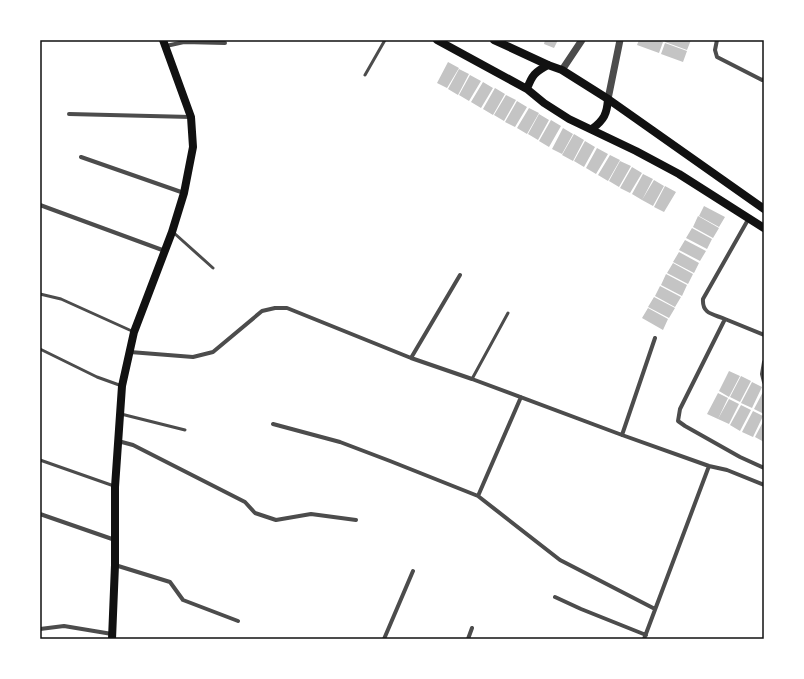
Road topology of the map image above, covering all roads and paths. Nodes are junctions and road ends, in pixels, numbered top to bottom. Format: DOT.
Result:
graph roads {
  1 [pos="385,40"];
  2 [pos="437,40"];
  3 [pos="494,40"];
  4 [pos="582,40"];
  5 [pos="620,40"];
  6 [pos="717,40"];
  7 [pos="164,43"];
  8 [pos="225,43"];
  9 [pos="548,65"];
  10 [pos="562,70"];
  11 [pos="364,75"];
  12 [pos="764,79"];
  13 [pos="528,90"];
  14 [pos="608,99"];
  15 [pos="69,114"];
  16 [pos="191,117"];
  17 [pos="592,129"];
  18 [pos="81,157"];
  19 [pos="184,193"];
  20 [pos="40,205"];
  21 [pos="764,209"];
  22 [pos="749,218"];
  23 [pos="764,228"];
  24 [pos="172,232"];
  25 [pos="165,252"];
  26 [pos="213,268"];
  27 [pos="460,275"];
  28 [pos="40,294"];
  29 [pos="508,314"];
  30 [pos="725,319"];
  31 [pos="134,332"];
  32 [pos="764,335"];
  33 [pos="655,338"];
  34 [pos="40,349"];
  35 [pos="130,352"];
  36 [pos="411,358"];
  37 [pos="764,362"];
  38 [pos="472,379"];
  39 [pos="764,382"];
  40 [pos="122,386"];
  41 [pos="521,397"];
  42 [pos="120,413"];
  43 [pos="273,424"];
  44 [pos="185,430"];
  45 [pos="622,435"];
  46 [pos="118,441"];
  47 [pos="40,460"];
  48 [pos="709,466"];
  49 [pos="764,468"];
  50 [pos="764,485"];
  51 [pos="115,487"];
  52 [pos="478,496"];
  53 [pos="40,514"];
  54 [pos="356,520"];
  55 [pos="115,540"];
  56 [pos="115,565"];
  57 [pos="413,571"];
  58 [pos="555,596"];
  59 [pos="655,608"];
  60 [pos="238,621"];
  61 [pos="472,628"];
  62 [pos="40,629"];
  63 [pos="112,636"];
  64 [pos="645,637"];
  65 [pos="384,639"];
  66 [pos="468,639"];
  1 -- 11 [label="lane"];
  2 -- 13 [label="main road"];
  3 -- 9 [label="main road"];
  4 -- 10 [label="street"];
  5 -- 14 [label="street"];
  6 -- 12 [label="street"];
  7 -- 8 [label="street"];
  7 -- 16 [label="main road"];
  9 -- 10 [label="main road"];
  9 -- 13 [label="main road"];
  10 -- 14 [label="main road"];
  13 -- 17 [label="main road"];
  14 -- 17 [label="main road"];
  14 -- 21 [label="main road"];
  15 -- 16 [label="street"];
  16 -- 19 [label="main road"];
  17 -- 22 [label="main road"];
  18 -- 19 [label="street"];
  19 -- 24 [label="main road"];
  20 -- 25 [label="street"];
  22 -- 23 [label="main road"];
  22 -- 30 [label="street"];
  24 -- 25 [label="main road"];
  24 -- 26 [label="lane"];
  25 -- 31 [label="main road"];
  27 -- 36 [label="street"];
  28 -- 31 [label="lane"];
  29 -- 38 [label="lane"];
  30 -- 32 [label="street"];
  30 -- 49 [label="street"];
  31 -- 35 [label="main road"];
  33 -- 45 [label="street"];
  34 -- 40 [label="lane"];
  35 -- 36 [label="street"];
  35 -- 40 [label="main road"];
  36 -- 38 [label="street"];
  37 -- 39 [label="street"];
  38 -- 41 [label="street"];
  40 -- 42 [label="main road"];
  41 -- 45 [label="street"];
  41 -- 52 [label="street"];
  42 -- 44 [label="lane"];
  42 -- 46 [label="main road"];
  43 -- 52 [label="street"];
  45 -- 48 [label="street"];
  46 -- 51 [label="main road"];
  46 -- 54 [label="street"];
  47 -- 51 [label="lane"];
  48 -- 50 [label="street"];
  48 -- 59 [label="street"];
  51 -- 55 [label="main road"];
  52 -- 59 [label="street"];
  53 -- 55 [label="street"];
  55 -- 56 [label="main road"];
  56 -- 60 [label="street"];
  56 -- 63 [label="main road"];
  57 -- 65 [label="street"];
  58 -- 64 [label="street"];
  59 -- 64 [label="street"];
  61 -- 66 [label="street"];
  62 -- 63 [label="street"];
}
